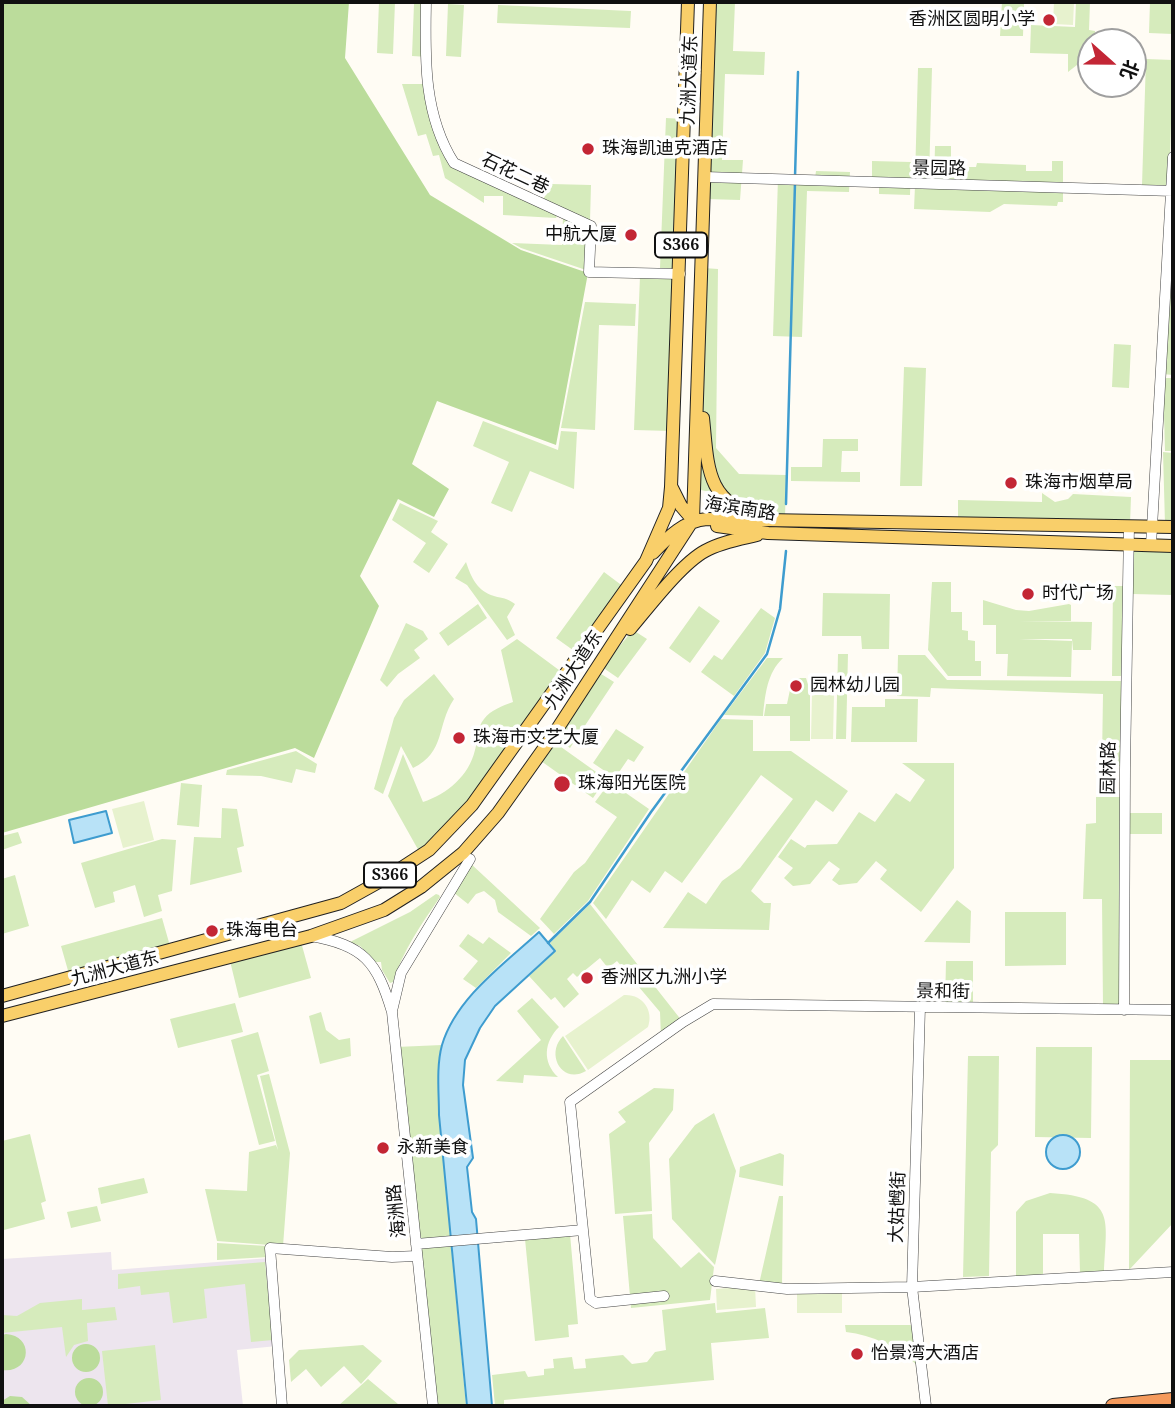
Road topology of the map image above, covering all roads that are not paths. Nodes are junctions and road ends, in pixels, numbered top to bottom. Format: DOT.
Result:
graph roads {
  1 [pos="426,2"];
  2 [pos="688,2"];
  3 [pos="710,2"];
  4 [pos="1173,157"];
  5 [pos="705,177"];
  6 [pos="1172,191"];
  7 [pos="680,274"];
  8 [pos="698,365"];
  9 [pos="671,487"];
  10 [pos="693,520"];
  11 [pos="776,520"];
  12 [pos="1129,526"];
  13 [pos="1152,526"];
  14 [pos="1173,527"];
  15 [pos="768,533"];
  16 [pos="1128,544"];
  17 [pos="1152,545"];
  18 [pos="1173,546"];
  19 [pos="646,561"];
  20 [pos="597,667"];
  21 [pos="470,859"];
  22 [pos="311,936"];
  23 [pos="2,996"];
  24 [pos="920,1007"];
  25 [pos="1124,1010"];
  26 [pos="1173,1010"];
  27 [pos="392,1012"];
  28 [pos="2,1016"];
  29 [pos="583,1230"];
  30 [pos="416,1244"];
  31 [pos="417,1256"];
  32 [pos="1173,1272"];
  33 [pos="715,1281"];
  34 [pos="912,1287"];
  35 [pos="664,1296"];
  36 [pos="1170,1399"];
  37 [pos="282,1406"];
  38 [pos="433,1406"];
  39 [pos="926,1406"];
  40 [pos="1113,1406"];
  1 -- 7 [label="street, 石花二巷"];
  2 -- 7 [label="main road, 九洲大道东 / S366"];
  3 -- 5 [label="main road, 九洲大道东 / S366"];
  4 -- 6 [label="street"];
  5 -- 6 [label="street, 景园路"];
  5 -- 8 [label="main road, 九洲大道东 / S366"];
  6 -- 13 [label="street"];
  7 -- 9 [label="main road, 九洲大道东 / S366"];
  8 -- 10 [label="main road, 九洲大道东 / S366"];
  8 -- 11 [label="main road"];
  9 -- 10 [label="main road"];
  9 -- 19 [label="main road, 九洲大道东 / S366"];
  10 -- 11 [label="main road, 海滨南路"];
  10 -- 15 [label="main road, 海滨南路"];
  10 -- 19 [label="main road"];
  10 -- 20 [label="main road, 九洲大道东 / S366"];
  11 -- 12 [label="main road, 海滨南路"];
  12 -- 13 [label="main road, 海滨南路"];
  12 -- 16 [label="street, 园林路"];
  13 -- 14 [label="main road, 海滨南路"];
  13 -- 17 [label="street"];
  15 -- 16 [label="main road, 海滨南路"];
  15 -- 20 [label="main road"];
  16 -- 17 [label="main road, 海滨南路"];
  16 -- 25 [label="street, 园林路"];
  17 -- 18 [label="main road, 海滨南路"];
  19 -- 23 [label="main road, 九洲大道东 / S366"];
  20 -- 22 [label="main road, 九洲大道东 / S366"];
  21 -- 27 [label="street"];
  22 -- 27 [label="street"];
  22 -- 28 [label="main road, 九洲大道东 / S366"];
  24 -- 25 [label="street, 景和街"];
  24 -- 29 [label="street, 景和街"];
  24 -- 34 [label="street, 大姑乸街"];
  25 -- 26 [label="street, 景和街"];
  27 -- 30 [label="street, 海洲路"];
  29 -- 30 [label="street"];
  29 -- 35 [label="street"];
  30 -- 31 [label="street, 海洲路"];
  31 -- 37 [label="street"];
  31 -- 38 [label="street, 海洲路"];
  32 -- 34 [label="street"];
  33 -- 34 [label="street"];
  34 -- 39 [label="street, 大姑乸街"];
  36 -- 40 [label="highway"];
}
